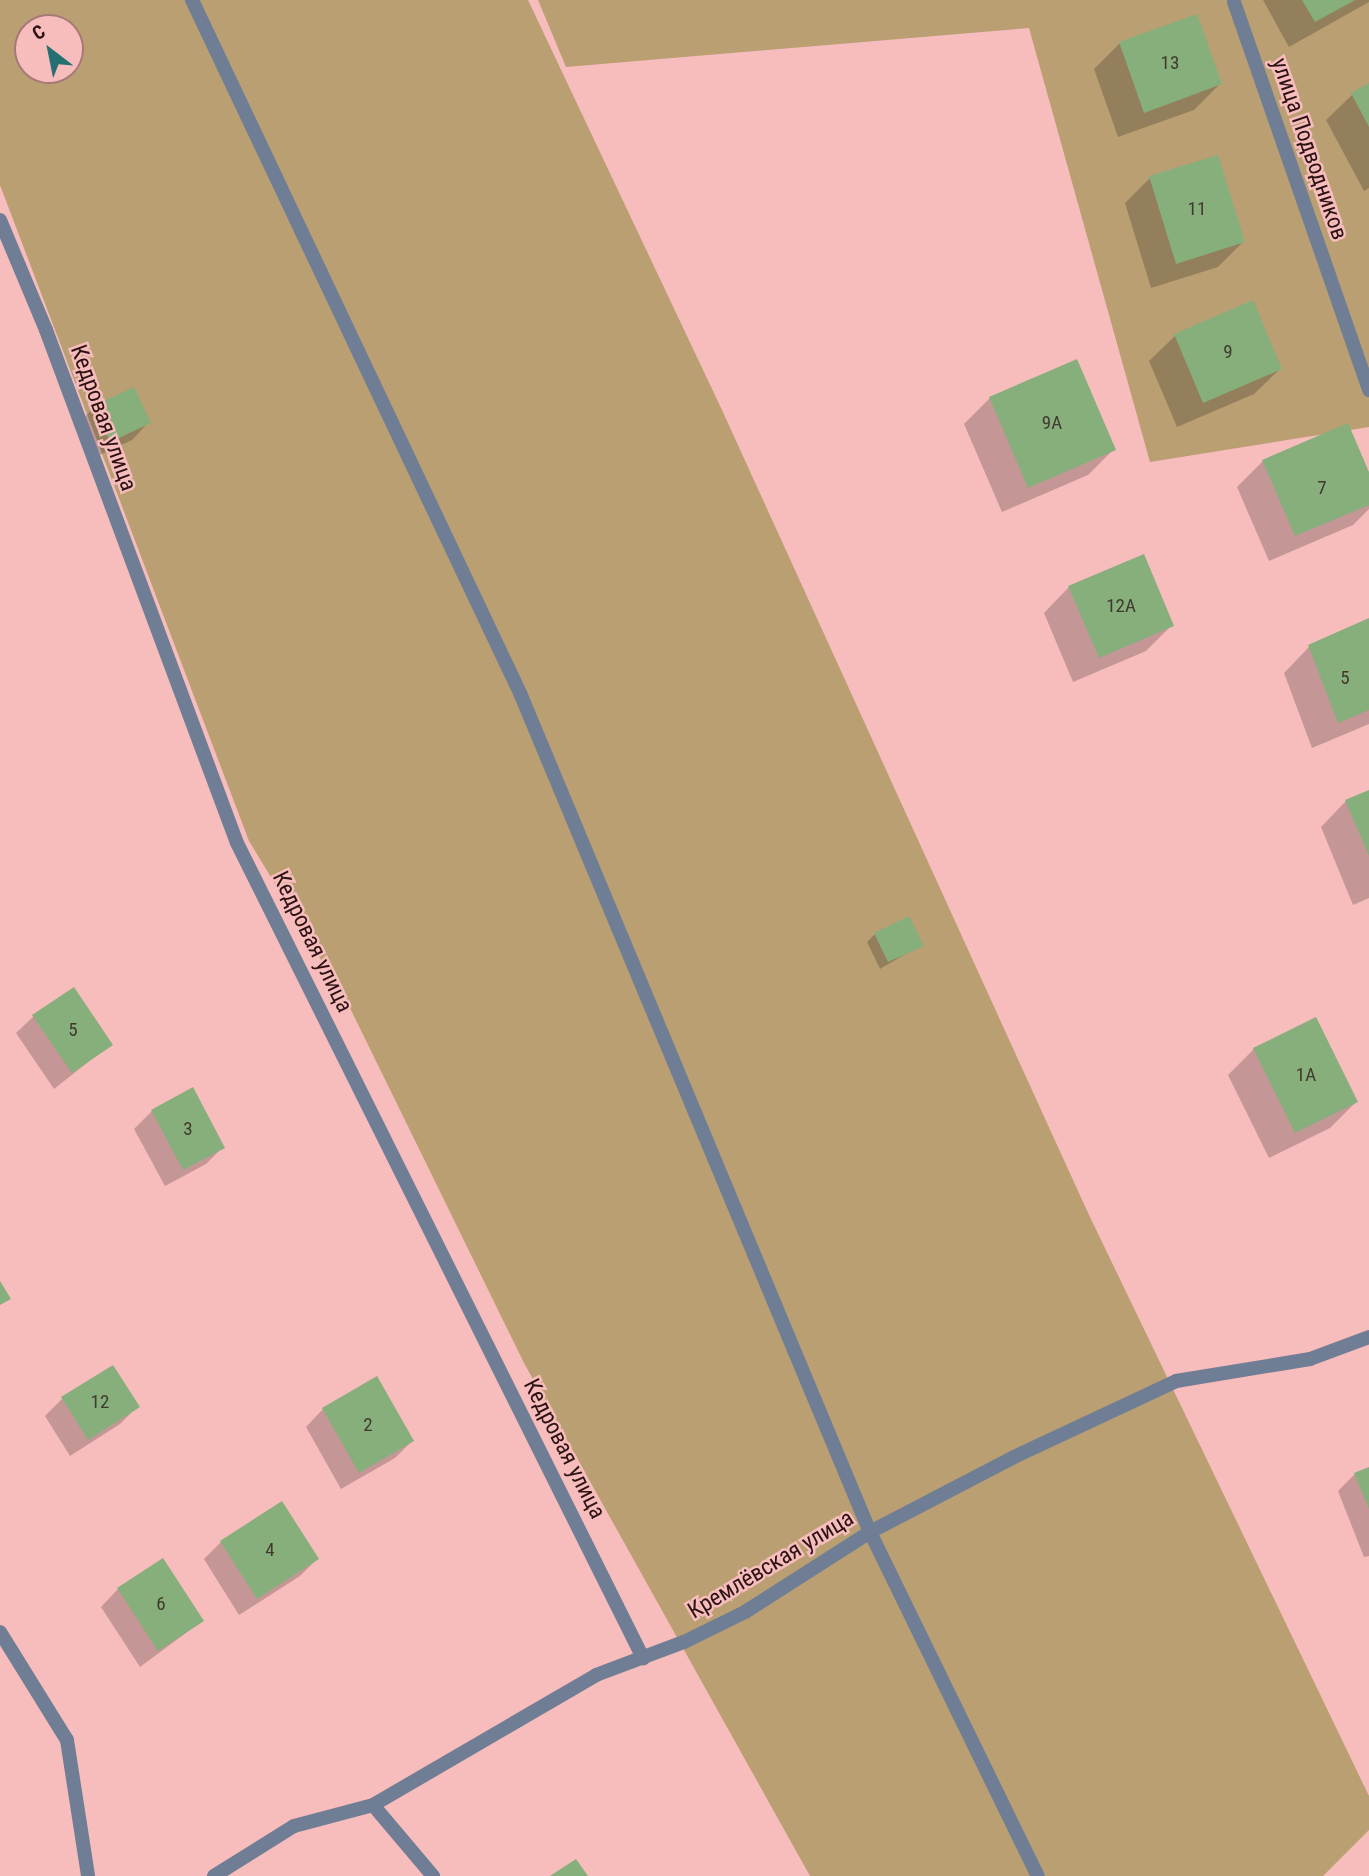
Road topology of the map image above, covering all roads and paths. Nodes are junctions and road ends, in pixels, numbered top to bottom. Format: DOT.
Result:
graph roads {
  1 [pos="192,0"];
  2 [pos="1234,2"];
  3 [pos="0,220"];
  4 [pos="1369,390"];
  5 [pos="1369,1337"];
  6 [pos="870,1532"];
  7 [pos="0,1632"];
  8 [pos="643,1658"];
  9 [pos="373,1805"];
  10 [pos="88,1876"];
  11 [pos="214,1876"];
  12 [pos="433,1876"];
  13 [pos="1038,1876"];
  1 -- 6 [label="street"];
  2 -- 4 [label="street, улица Подводников"];
  3 -- 8 [label="street, Кедровая улица"];
  5 -- 6 [label="street, Кремлёвская улица"];
  6 -- 8 [label="street, Кремлёвская улица"];
  6 -- 13 [label="street"];
  7 -- 10 [label="street"];
  8 -- 9 [label="street, Кремлёвская улица"];
  9 -- 11 [label="street, Кремлёвская улица"];
  9 -- 12 [label="street"];
}
